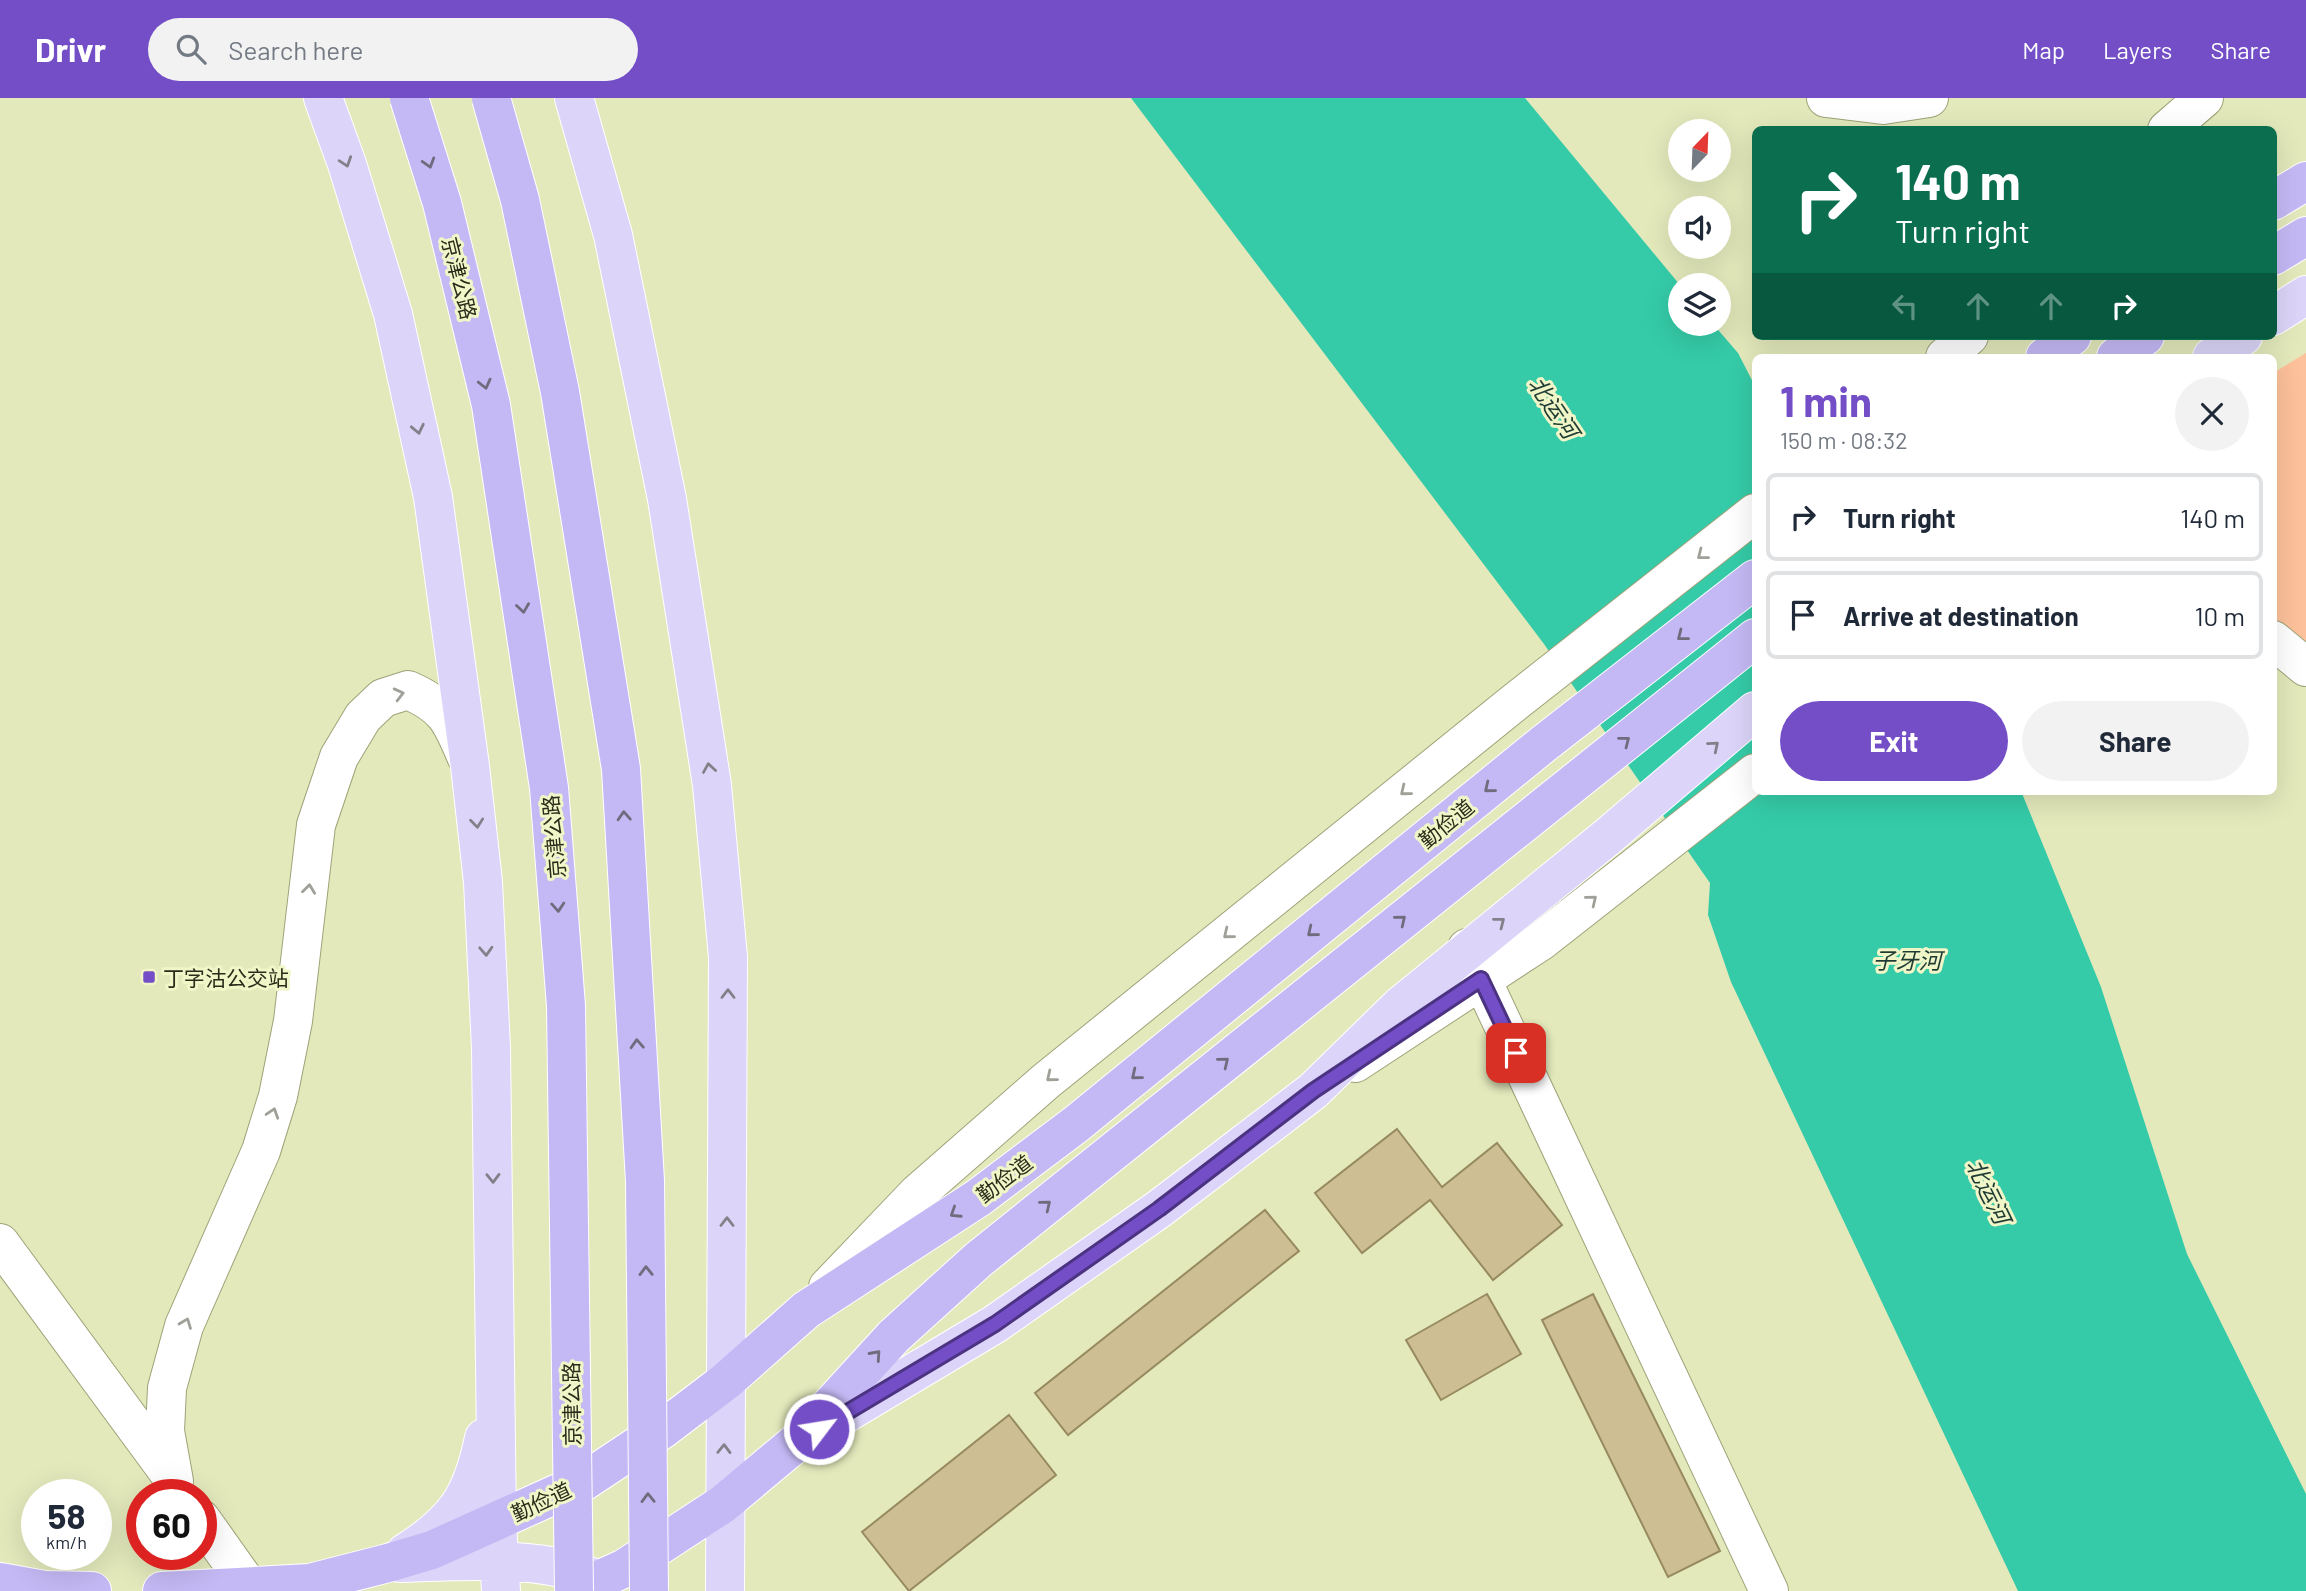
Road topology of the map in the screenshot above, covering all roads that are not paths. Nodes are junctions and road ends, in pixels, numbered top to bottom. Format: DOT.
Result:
graph roads {
  1 [pos="323,98"];
  2 [pos="409,98"];
  3 [pos="491,98"];
  4 [pos="574,98"];
  5 [pos="1826,98"];
  6 [pos="1929,98"];
  7 [pos="2161,98"];
  8 [pos="2204,98"];
  9 [pos="2150,126"];
  10 [pos="2172,126"];
  11 [pos="2306,181"];
  12 [pos="2277,199"];
  13 [pos="2306,236"];
  14 [pos="2277,254"];
  15 [pos="2306,295"];
  16 [pos="2277,313"];
  17 [pos="1964,340"];
  18 [pos="2067,340"];
  19 [pos="2139,340"];
  20 [pos="2237,340"];
  21 [pos="1948,354"];
  22 [pos="2049,354"];
  23 [pos="2120,354"];
  24 [pos="2216,354"];
  25 [pos="1752,515"];
  26 [pos="1752,581"];
  27 [pos="1752,640"];
  28 [pos="2277,643"];
  29 [pos="2306,667"];
  30 [pos="1752,714"];
  31 [pos="470,766"];
  32 [pos="1752,774"];
  33 [pos="1474,964"];
  34 [pos="0,1243"];
  35 [pos="806,1310"];
  36 [pos="495,1381"];
  37 [pos="726,1381"];
  38 [pos="797,1443"];
  39 [pos="172,1479"];
  40 [pos="177,1479"];
  41 [pos="723,1504"];
  42 [pos="497,1522"];
  43 [pos="217,1542"];
  44 [pos="388,1563"];
  45 [pos="500,1577"];
  46 [pos="0,1582"];
  47 [pos="250,1588"];
  48 [pos="592,1588"];
  49 [pos="92,1591"];
  50 [pos="162,1591"];
  51 [pos="649,1591"];
  52 [pos="724,1591"];
  53 [pos="1769,1591"];
  1 -- 31 [label="main road, one-way"];
  2 -- 48 [label="highway, 京津公路, one-way, bridge"];
  51 -- 3 [label="highway, one-way, bridge"];
  37 -- 4 [label="main road, one-way"];
  5 -- 6 [label="street"];
  7 -- 9 [label="street"];
  8 -- 10 [label="street"];
  11 -- 12 [label="highway"];
  13 -- 14 [label="highway"];
  15 -- 16 [label="main road"];
  17 -- 21 [label="street"];
  18 -- 22 [label="highway"];
  19 -- 23 [label="highway"];
  20 -- 24 [label="main road"];
  25 -- 35 [label="street, one-way"];
  26 -- 35 [label="highway, 勤俭道, one-way"];
  38 -- 27 [label="highway, one-way"];
  28 -- 29 [label="street"];
  33 -- 30 [label="main road, one-way"];
  31 -- 36 [label="main road, one-way"];
  40 -- 31 [label="street, one-way"];
  33 -- 32 [label="street, one-way"];
  33 -- 38 [label="main road"];
  33 -- 53 [label="street"];
  34 -- 39 [label="street"];
  35 -- 37 [label="highway, 勤俭道"];
  36 -- 42 [label="main road"];
  36 -- 44 [label="main road"];
  41 -- 37 [label="main road, one-way"];
  37 -- 42 [label="highway, 勤俭道"];
  38 -- 41 [label="highway"];
  41 -- 48 [label="highway"];
  41 -- 52 [label="main road"];
  42 -- 44 [label="highway, 勤俭道"];
  42 -- 45 [label="main road"];
  43 -- 47 [label="street"];
  44 -- 45 [label="main road"];
  44 -- 47 [label="highway, 勤俭道"];
  45 -- 48 [label="main road"];
  46 -- 49 [label="highway"];
  47 -- 50 [label="highway, 勤俭道"];
}
